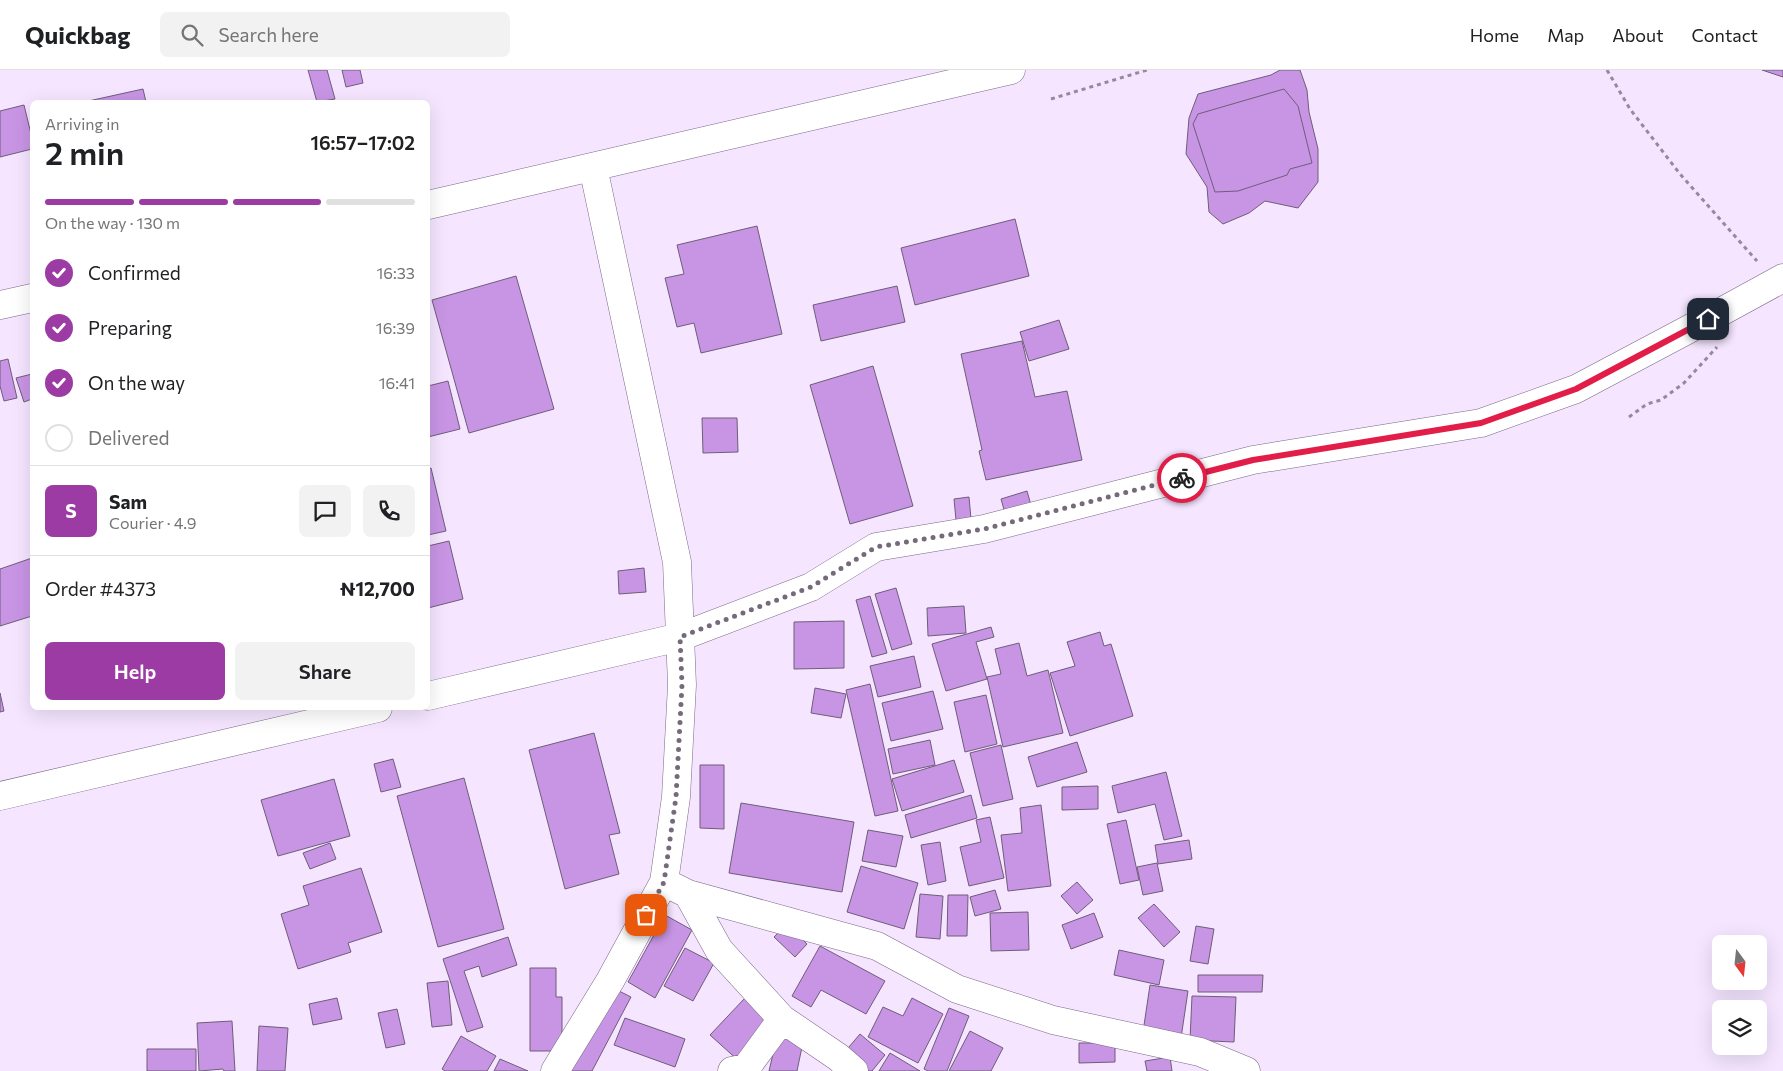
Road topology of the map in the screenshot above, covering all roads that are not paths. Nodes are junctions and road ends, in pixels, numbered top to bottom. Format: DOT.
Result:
graph roads {
  1 [pos="1011,70"];
  2 [pos="593,167"];
  3 [pos="430,205"];
  4 [pos="1780,280"];
  5 [pos="30,298"];
  6 [pos="0,305"];
  7 [pos="680,637"];
  8 [pos="430,696"];
  9 [pos="369,710"];
  10 [pos="0,796"];
  11 [pos="664,882"];
  12 [pos="688,894"];
  13 [pos="782,1019"];
  14 [pos="555,1071"];
  15 [pos="732,1071"];
  16 [pos="854,1071"];
  17 [pos="1246,1071"];
  1 -- 2 [label="street"];
  2 -- 3 [label="street"];
  2 -- 7 [label="street"];
  4 -- 7 [label="street"];
  5 -- 6 [label="street"];
  7 -- 8 [label="street"];
  7 -- 11 [label="street"];
  9 -- 10 [label="street"];
  11 -- 12 [label="street"];
  11 -- 14 [label="street"];
  12 -- 13 [label="street"];
  12 -- 17 [label="street"];
  13 -- 15 [label="street"];
  13 -- 16 [label="street"];
}
